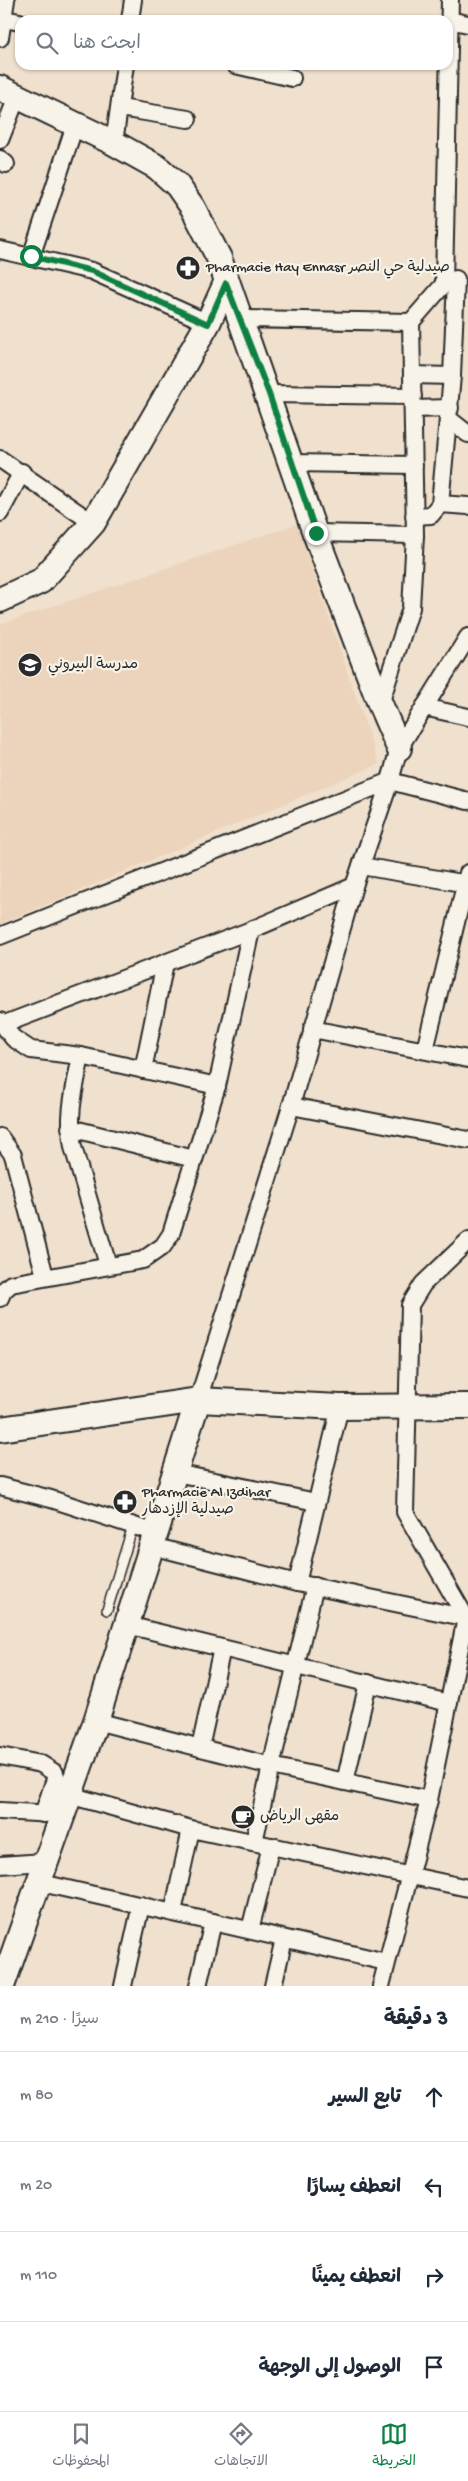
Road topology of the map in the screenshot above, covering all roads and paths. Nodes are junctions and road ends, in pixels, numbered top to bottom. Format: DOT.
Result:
graph roads {
  1 [pos="6,0"];
  2 [pos="132,0"];
  3 [pos="450,0"];
  4 [pos="130,15"];
  5 [pos="449,15"];
  6 [pos="4,19"];
  7 [pos="15,21"];
  8 [pos="453,21"];
  9 [pos="468,24"];
  10 [pos="0,38"];
  11 [pos="124,70"];
  12 [pos="257,70"];
  13 [pos="450,70"];
  14 [pos="292,78"];
  15 [pos="8,92"];
  16 [pos="120,108"];
  17 [pos="188,119"];
  18 [pos="75,125"];
  19 [pos="0,140"];
  20 [pos="114,143"];
  21 [pos="0,250"];
  22 [pos="31,256"];
  23 [pos="456,279"];
  24 [pos="226,283"];
  25 [pos="241,319"];
  26 [pos="411,322"];
  27 [pos="208,324"];
  28 [pos="412,375"];
  29 [pos="452,376"];
  30 [pos="269,394"];
  31 [pos="413,403"];
  32 [pos="450,414"];
  33 [pos="468,434"];
  34 [pos="0,460"];
  35 [pos="292,463"];
  36 [pos="414,465"];
  37 [pos="22,472"];
  38 [pos="440,504"];
  39 [pos="468,506"];
  40 [pos="0,513"];
  41 [pos="414,516"];
  42 [pos="93,523"];
  43 [pos="316,533"];
  44 [pos="415,535"];
  45 [pos="0,600"];
  46 [pos="468,638"];
  47 [pos="380,704"];
  48 [pos="424,707"];
  49 [pos="468,717"];
  50 [pos="399,748"];
  51 [pos="390,781"];
  52 [pos="468,801"];
  53 [pos="361,866"];
  54 [pos="467,880"];
  55 [pos="354,886"];
  56 [pos="251,930"];
  57 [pos="0,936"];
  58 [pos="165,963"];
  59 [pos="1,1023"];
  60 [pos="312,1029"];
  61 [pos="425,1050"];
  62 [pos="81,1056"];
  63 [pos="468,1059"];
  64 [pos="143,1070"];
  65 [pos="217,1086"];
  66 [pos="290,1106"];
  67 [pos="70,1128"];
  68 [pos="0,1137"];
  69 [pos="468,1140"];
  70 [pos="194,1159"];
  71 [pos="468,1242"];
  72 [pos="108,1265"];
  73 [pos="45,1276"];
  74 [pos="0,1298"];
  75 [pos="198,1400"];
  76 [pos="468,1406"];
  77 [pos="340,1407"];
  78 [pos="408,1408"];
  79 [pos="0,1429"];
  80 [pos="176,1473"];
  81 [pos="0,1486"];
  82 [pos="316,1502"];
  83 [pos="133,1526"];
  84 [pos="154,1539"];
  85 [pos="297,1583"];
  86 [pos="315,1586"];
  87 [pos="107,1610"];
  88 [pos="467,1618"];
  89 [pos="127,1625"];
  90 [pos="222,1648"];
  91 [pos="296,1666"];
  92 [pos="368,1683"];
  93 [pos="449,1702"];
  94 [pos="96,1721"];
  95 [pos="200,1748"];
  96 [pos="0,1756"];
  97 [pos="271,1766"];
  98 [pos="346,1782"];
  99 [pos="429,1800"];
  100 [pos="58,1808"];
  101 [pos="0,1811"];
  102 [pos="191,1829"];
  103 [pos="254,1842"];
  104 [pos="270,1846"];
  105 [pos="0,1865"];
  106 [pos="41,1872"];
  107 [pos="410,1877"];
  108 [pos="468,1888"];
  109 [pos="140,1905"];
  110 [pos="173,1912"];
  111 [pos="213,1922"];
  112 [pos="250,1930"];
  113 [pos="284,1939"];
  114 [pos="386,1962"];
  115 [pos="4,1974"];
  116 [pos="123,1986"];
  117 [pos="198,1986"];
  118 [pos="273,1986"];
  119 [pos="380,1986"];
  1 -- 6 [label="street"];
  2 -- 4 [label="street"];
  3 -- 5 [label="street"];
  6 -- 7 [label="street"];
  6 -- 10 [label="street"];
  8 -- 9 [label="street"];
  11 -- 16 [label="street"];
  12 -- 14 [label="street"];
  13 -- 23 [label="street"];
  15 -- 18 [label="street"];
  15 -- 19 [label="street"];
  16 -- 17 [label="street"];
  16 -- 20 [label="street"];
  18 -- 20 [label="street"];
  18 -- 22 [label="street"];
  20 -- 24 [label="street"];
  21 -- 22 [label="street"];
  22 -- 27 [label="street"];
  23 -- 26 [label="street"];
  23 -- 29 [label="street"];
  24 -- 25 [label="street"];
  24 -- 27 [label="street"];
  25 -- 26 [label="street"];
  25 -- 30 [label="street"];
  26 -- 28 [label="street"];
  27 -- 42 [label="street"];
  28 -- 29 [label="street"];
  28 -- 31 [label="street"];
  29 -- 32 [label="street"];
  30 -- 31 [label="street"];
  30 -- 35 [label="street"];
  31 -- 32 [label="street"];
  31 -- 36 [label="street"];
  32 -- 33 [label="street"];
  32 -- 38 [label="street"];
  34 -- 37 [label="street"];
  35 -- 36 [label="street"];
  35 -- 43 [label="street"];
  36 -- 41 [label="street"];
  37 -- 40 [label="street"];
  37 -- 42 [label="street"];
  38 -- 39 [label="street"];
  38 -- 41 [label="street"];
  41 -- 44 [label="street"];
  42 -- 45 [label="street"];
  43 -- 44 [label="street"];
  43 -- 47 [label="street"];
  44 -- 47 [label="street"];
  46 -- 48 [label="street"];
  47 -- 50 [label="street"];
  48 -- 49 [label="street"];
  48 -- 50 [label="street"];
  50 -- 51 [label="street"];
  51 -- 52 [label="street"];
  51 -- 53 [label="street"];
  51 -- 57 [label="street"];
  53 -- 54 [label="street"];
  53 -- 55 [label="street"];
  54 -- 61 [label="street"];
  55 -- 56 [label="street"];
  55 -- 60 [label="street"];
  56 -- 58 [label="street"];
  56 -- 65 [label="street"];
  58 -- 59 [label="street"];
  58 -- 64 [label="street"];
  59 -- 62 [label="street"];
  60 -- 61 [label="street"];
  60 -- 66 [label="street"];
  61 -- 63 [label="street"];
  62 -- 64 [label="street"];
  62 -- 67 [label="street"];
  64 -- 65 [label="street"];
  65 -- 70 [label="street"];
  66 -- 69 [label="street"];
  66 -- 75 [label="street"];
  67 -- 70 [label="street"];
  67 -- 72 [label="street"];
  68 -- 73 [label="street"];
  70 -- 72 [label="street"];
  71 -- 78 [label="street"];
  72 -- 73 [label="street"];
  73 -- 74 [label="street"];
  75 -- 77 [label="street"];
  75 -- 79 [label="street"];
  75 -- 80 [label="street"];
  76 -- 78 [label="street"];
  77 -- 78 [label="street"];
  77 -- 82 [label="street"];
  78 -- 88 [label="street"];
  80 -- 82 [label="street"];
  80 -- 84 [label="street"];
  81 -- 83 [label="street"];
  82 -- 85 [label="street"];
  83 -- 84 [label="street"];
  83 -- 87 [label="lane"];
  84 -- 85 [label="street"];
  84 -- 89 [label="street"];
  85 -- 86 [label="street"];
  86 -- 88 [label="street"];
  86 -- 91 [label="street"];
  88 -- 93 [label="street"];
  89 -- 90 [label="street"];
  89 -- 94 [label="street"];
  90 -- 91 [label="street"];
  90 -- 95 [label="street"];
  91 -- 92 [label="street"];
  91 -- 97 [label="street"];
  92 -- 93 [label="street"];
  92 -- 98 [label="street"];
  93 -- 99 [label="street"];
  94 -- 95 [label="street"];
  94 -- 100 [label="street"];
  95 -- 97 [label="street"];
  96 -- 100 [label="street"];
  97 -- 98 [label="street"];
  97 -- 103 [label="street"];
  98 -- 99 [label="street"];
  99 -- 107 [label="street"];
  100 -- 101 [label="street"];
  100 -- 102 [label="street"];
  100 -- 106 [label="street"];
  102 -- 103 [label="street"];
  102 -- 110 [label="street"];
  103 -- 104 [label="street"];
  104 -- 107 [label="street"];
  104 -- 112 [label="street"];
  105 -- 106 [label="street"];
  106 -- 109 [label="street"];
  106 -- 115 [label="street"];
  107 -- 108 [label="street"];
  107 -- 114 [label="street"];
  109 -- 110 [label="street"];
  109 -- 116 [label="street"];
  110 -- 111 [label="street"];
  111 -- 112 [label="street"];
  111 -- 117 [label="street"];
  112 -- 113 [label="street"];
  113 -- 114 [label="street"];
  113 -- 118 [label="street"];
  114 -- 119 [label="street"];
}
